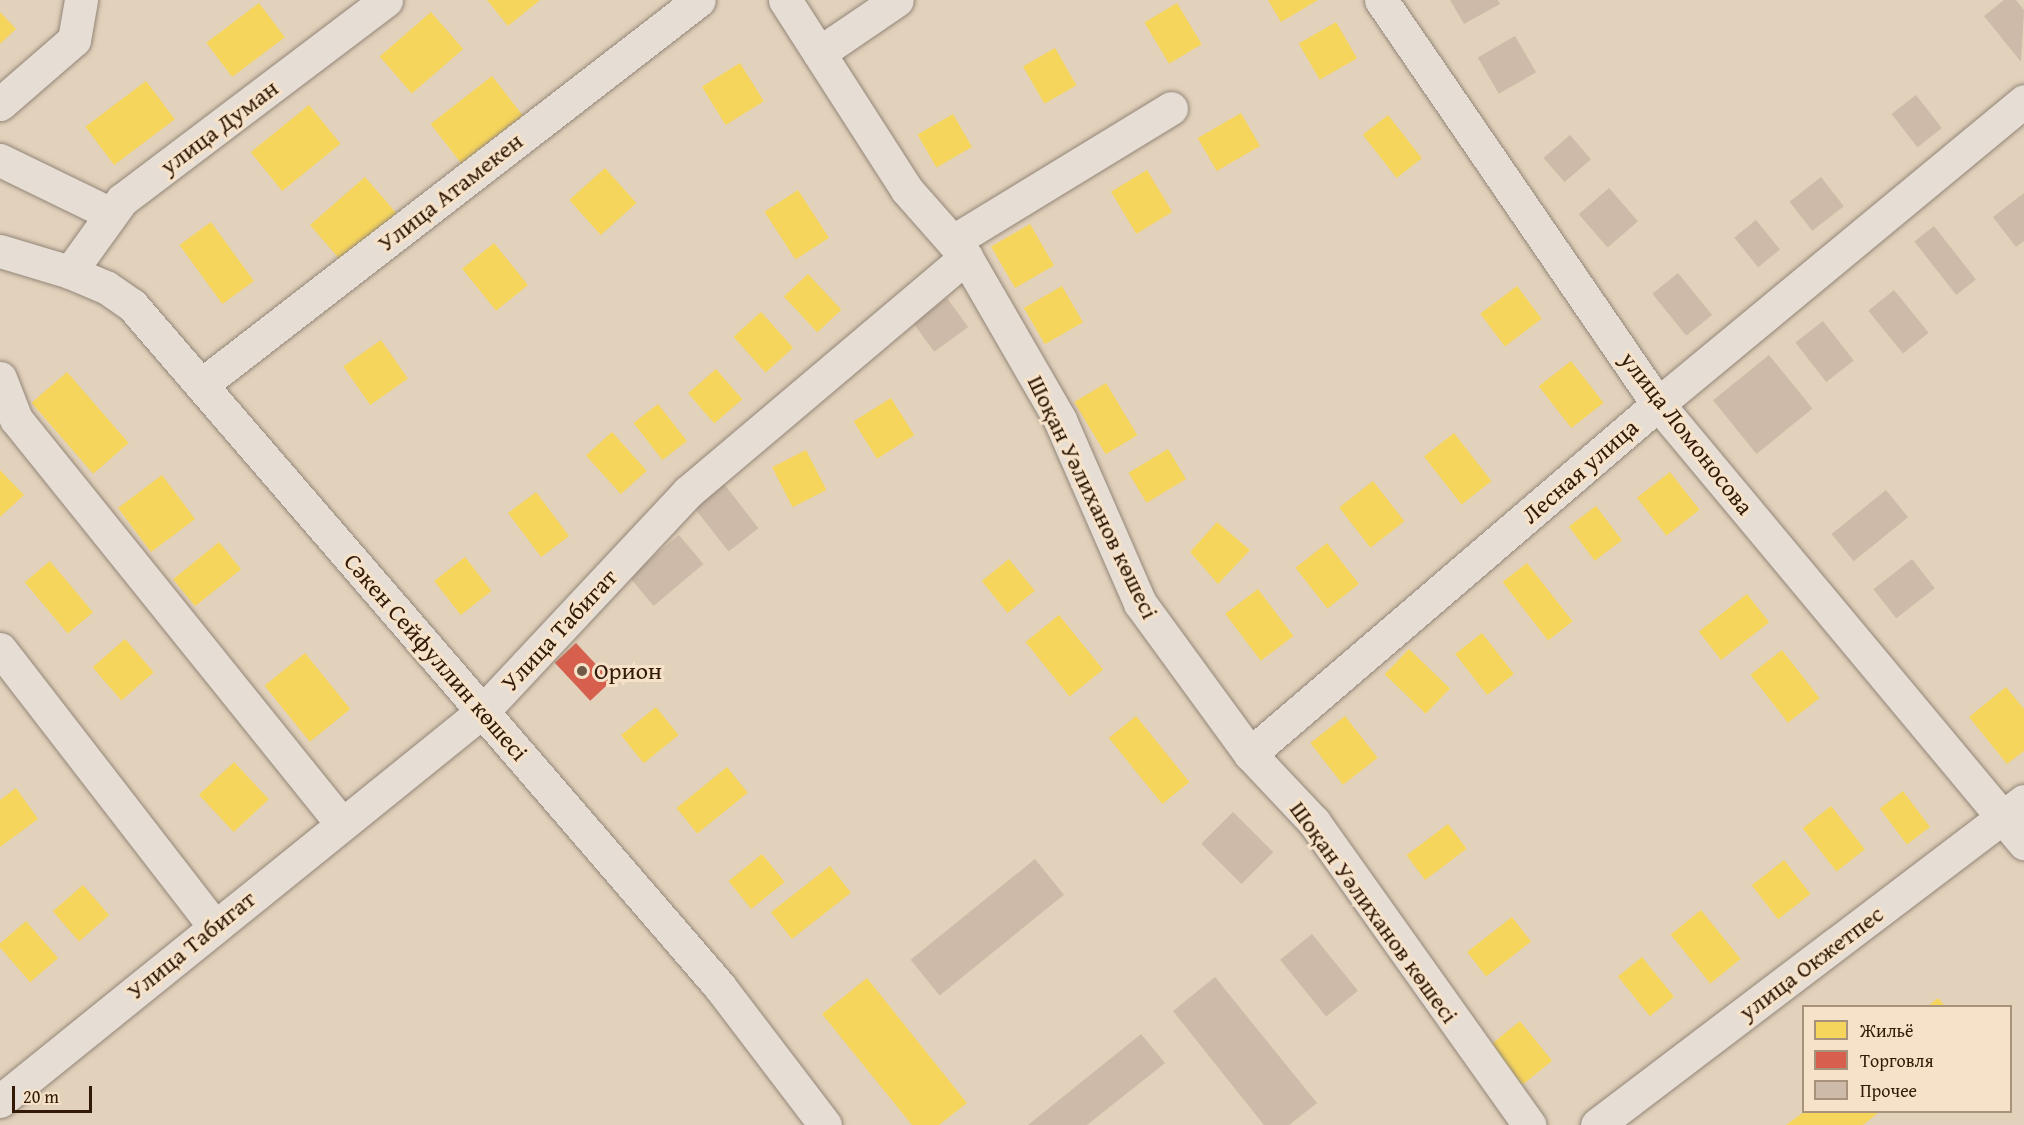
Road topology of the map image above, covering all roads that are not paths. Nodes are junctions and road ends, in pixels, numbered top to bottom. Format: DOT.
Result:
graph roads {
  1 [pos="81,0"];
  2 [pos="386,0"];
  3 [pos="699,0"];
  4 [pos="785,0"];
  5 [pos="897,0"];
  6 [pos="1381,0"];
  7 [pos="819,53"];
  8 [pos="2024,101"];
  9 [pos="0,105"];
  10 [pos="1171,108"];
  11 [pos="0,160"];
  12 [pos="111,214"];
  13 [pos="961,248"];
  14 [pos="0,251"];
  15 [pos="70,272"];
  16 [pos="0,378"];
  17 [pos="201,385"];
  18 [pos="1658,404"];
  19 [pos="0,649"];
  20 [pos="483,711"];
  21 [pos="1250,753"];
  22 [pos="2014,809"];
  23 [pos="342,824"];
  24 [pos="2024,843"];
  25 [pos="213,926"];
  26 [pos="0,1101"];
  27 [pos="825,1125"];
  28 [pos="1529,1125"];
  29 [pos="1597,1125"];
  1 -- 9 [label="street"];
  2 -- 12 [label="street, улица Думан"];
  3 -- 17 [label="street, Улица Атамекен"];
  4 -- 7 [label="street, Шоқан Уәлиханов көшесі"];
  5 -- 7 [label="street"];
  6 -- 18 [label="street, улица Ломоносова"];
  7 -- 13 [label="street, Шоқан Уәлиханов көшесі"];
  8 -- 18 [label="street, Лесная улица"];
  10 -- 13 [label="street, Улица Табигат"];
  11 -- 12 [label="street"];
  12 -- 15 [label="street, улица Думан"];
  13 -- 20 [label="street, Улица Табигат"];
  13 -- 21 [label="street, Шоқан Уәлиханов көшесі"];
  14 -- 15 [label="street, Сәкен Сейфуллин көшесі"];
  15 -- 17 [label="street, Сәкен Сейфуллин көшесі"];
  16 -- 23 [label="street"];
  17 -- 20 [label="street, Сәкен Сейфуллин көшесі"];
  18 -- 21 [label="street, Лесная улица"];
  18 -- 22 [label="street, улица Ломоносова"];
  19 -- 25 [label="street"];
  20 -- 23 [label="street, Улица Табигат"];
  20 -- 27 [label="street, Сәкен Сейфуллин көшесі"];
  21 -- 28 [label="street, Шоқан Уәлиханов көшесі"];
  22 -- 24 [label="street, улица Ломоносова"];
  22 -- 29 [label="street, улица Окжетпес"];
  23 -- 25 [label="street, Улица Табигат"];
  25 -- 26 [label="street, Улица Табигат"];
}
